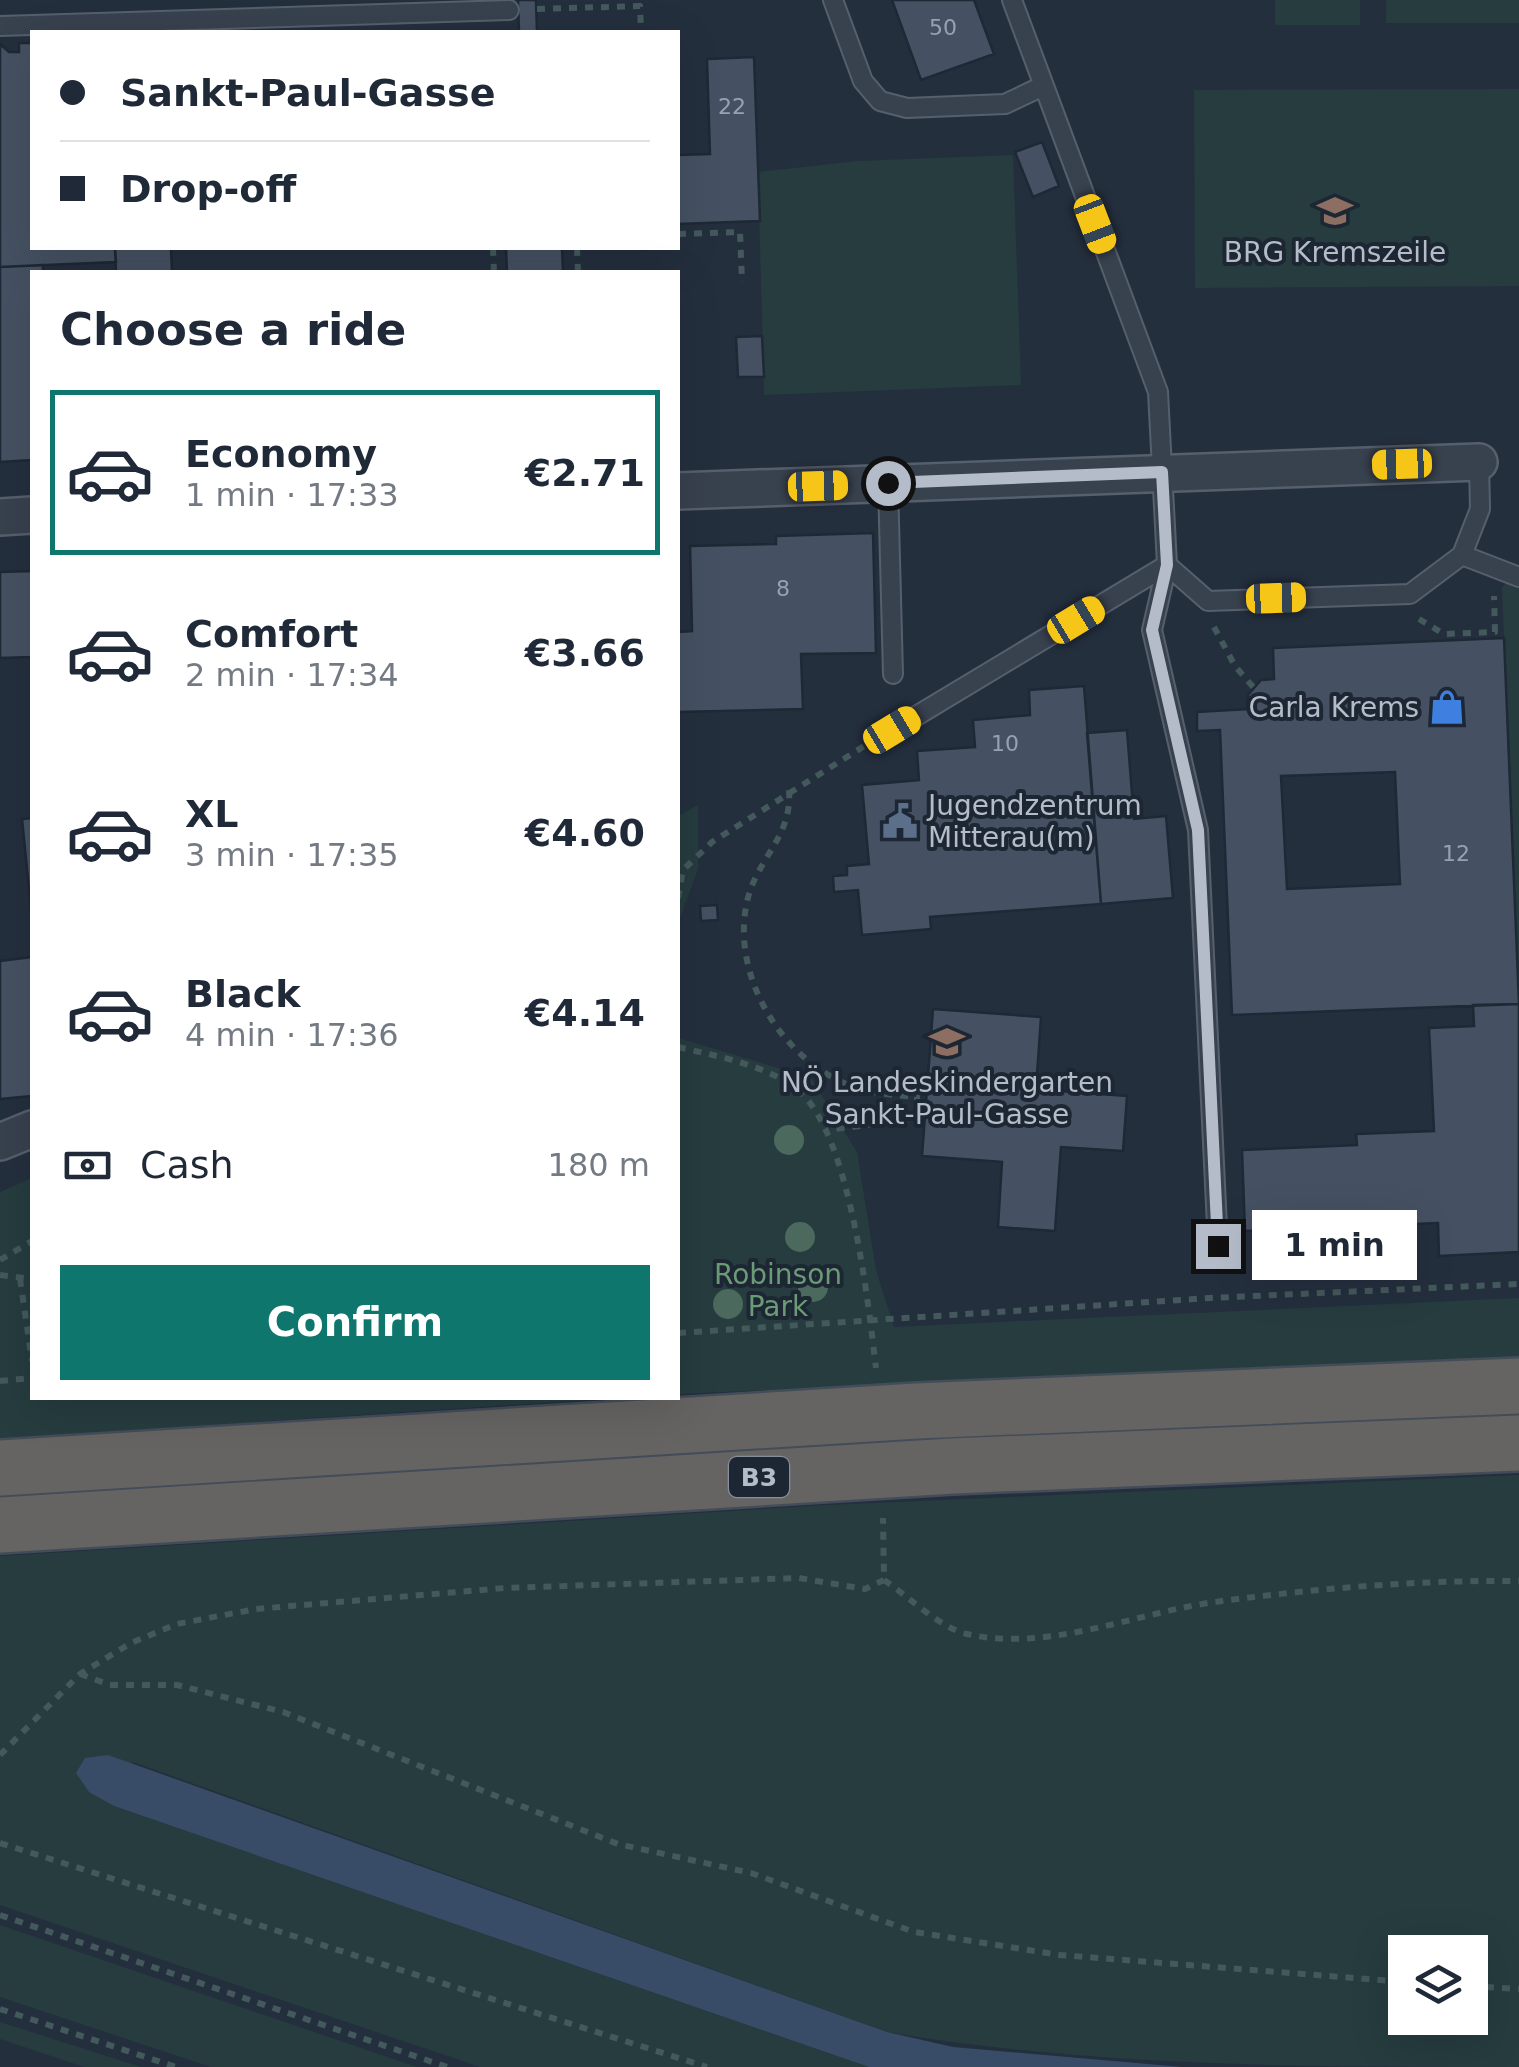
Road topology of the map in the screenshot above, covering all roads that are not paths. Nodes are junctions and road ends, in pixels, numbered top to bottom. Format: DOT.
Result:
graph roads {
  1 [pos="833,0"];
  2 [pos="1012,0"];
  3 [pos="509,10"];
  4 [pos="0,26"];
  5 [pos="1044,86"];
  6 [pos="1479,462"];
  7 [pos="1162,472"];
  8 [pos="888,483"];
  9 [pos="680,491"];
  10 [pos="30,516"];
  11 [pos="0,517"];
  12 [pos="1462,556"];
  13 [pos="1167,565"];
  14 [pos="1519,576"];
  15 [pos="894,674"];
  16 [pos="892,730"];
  17 [pos="30,1130"];
  18 [pos="0,1142"];
  19 [pos="1218,1246"];
  20 [pos="1519,1386"];
  21 [pos="1519,1444"];
  22 [pos="0,1468"];
  23 [pos="0,1526"];
  1 -- 5 [label="lane"];
  2 -- 5 [label="lane"];
  3 -- 4 [label="lane"];
  5 -- 7 [label="lane"];
  6 -- 7 [label="street"];
  6 -- 12 [label="lane"];
  7 -- 8 [label="street"];
  7 -- 13 [label="lane"];
  8 -- 9 [label="street"];
  8 -- 15 [label="lane"];
  10 -- 11 [label="street"];
  12 -- 13 [label="lane"];
  12 -- 14 [label="lane"];
  13 -- 16 [label="lane"];
  13 -- 19 [label="lane"];
  17 -- 18 [label="street"];
  20 -- 22 [label="highway, B3"];
  21 -- 23 [label="highway, B3"];
}
